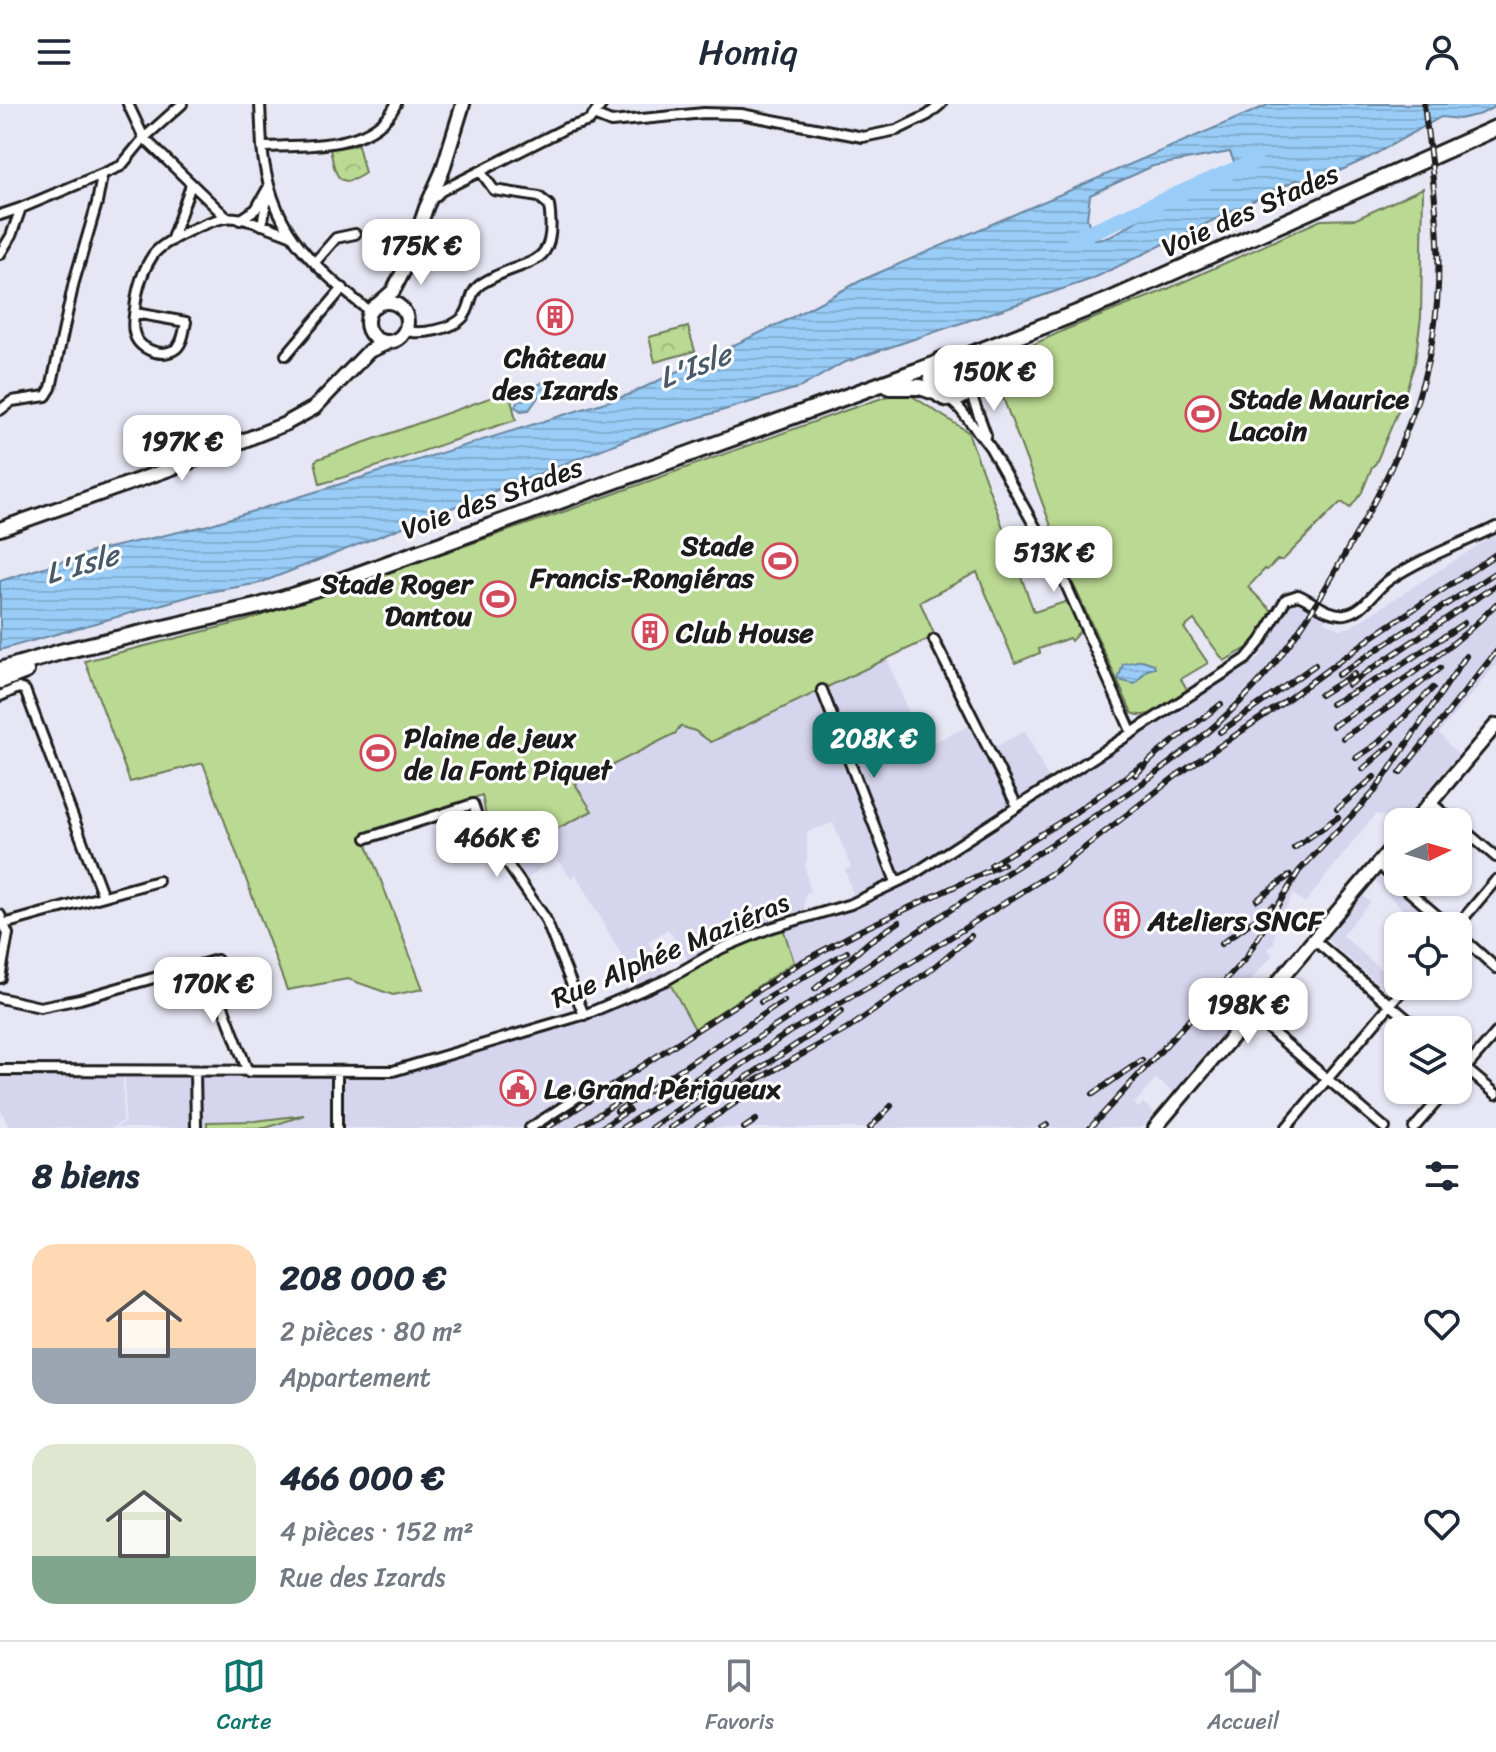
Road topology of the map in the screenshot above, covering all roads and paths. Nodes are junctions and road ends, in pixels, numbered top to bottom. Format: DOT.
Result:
graph roads {
  1 [pos="128,104"];
  2 [pos="182,104"];
  3 [pos="260,104"];
  4 [pos="396,104"];
  5 [pos="455,104"];
  6 [pos="463,104"];
  7 [pos="602,104"];
  8 [pos="941,104"];
  9 [pos="596,116"];
  10 [pos="1496,128"];
  11 [pos="144,138"];
  12 [pos="262,147"];
  13 [pos="481,172"];
  14 [pos="102,176"];
  15 [pos="191,185"];
  16 [pos="268,188"];
  17 [pos="21,208"];
  18 [pos="426,208"];
  19 [pos="0,215"];
  20 [pos="227,218"];
  21 [pos="240,220"];
  22 [pos="262,225"];
  23 [pos="355,234"];
  24 [pos="290,235"];
  25 [pos="171,241"];
  26 [pos="0,254"];
  27 [pos="315,262"];
  28 [pos="407,264"];
  29 [pos="343,288"];
  30 [pos="374,308"];
  31 [pos="403,310"];
  32 [pos="135,313"];
  33 [pos="367,326"];
  34 [pos="405,330"];
  35 [pos="1022,333"];
  36 [pos="389,342"];
  37 [pos="286,355"];
  38 [pos="959,359"];
  39 [pos="936,364"];
  40 [pos="972,381"];
  41 [pos="333,389"];
  42 [pos="858,393"];
  43 [pos="943,396"];
  44 [pos="0,410"];
  45 [pos="990,447"];
  46 [pos="1496,527"];
  47 [pos="0,529"];
  48 [pos="138,635"];
  49 [pos="934,640"];
  50 [pos="0,670"];
  51 [pos="0,681"];
  52 [pos="822,690"];
  53 [pos="0,696"];
  54 [pos="1496,725"];
  55 [pos="1132,733"];
  56 [pos="1430,802"];
  57 [pos="1017,806"];
  58 [pos="1425,808"];
  59 [pos="1437,808"];
  60 [pos="1472,837"];
  61 [pos="367,838"];
  62 [pos="1384,857"];
  63 [pos="1496,857"];
  64 [pos="1378,864"];
  65 [pos="1384,869"];
  66 [pos="1496,880"];
  67 [pos="158,881"];
  68 [pos="896,882"];
  69 [pos="103,896"];
  70 [pos="1414,896"];
  71 [pos="1433,912"];
  72 [pos="1469,912"];
  73 [pos="2,920"];
  74 [pos="1314,940"];
  75 [pos="1472,947"];
  76 [pos="217,960"];
  77 [pos="1496,968"];
  78 [pos="183,970"];
  79 [pos="0,978"];
  80 [pos="0,998"];
  81 [pos="1394,1000"];
  82 [pos="1390,1005"];
  83 [pos="1251,1014"];
  84 [pos="584,1015"];
  85 [pos="1403,1016"];
  86 [pos="1496,1033"];
  87 [pos="1472,1056"];
  88 [pos="0,1070"];
  89 [pos="195,1071"];
  90 [pos="248,1072"];
  91 [pos="337,1072"];
  92 [pos="1472,1074"];
  93 [pos="1327,1079"];
  94 [pos="584,1093"];
  95 [pos="1496,1094"];
  96 [pos="1435,1104"];
  97 [pos="334,1127"];
  98 [pos="196,1128"];
  99 [pos="530,1128"];
  100 [pos="1155,1128"];
  101 [pos="1286,1128"];
  102 [pos="1385,1128"];
  103 [pos="1414,1128"];
  1 -- 11 [label="street"];
  2 -- 11 [label="street"];
  3 -- 12 [label="street"];
  4 -- 12 [label="street"];
  5 -- 18 [label="main road"];
  6 -- 18 [label="main road"];
  7 -- 9 [label="street"];
  8 -- 9 [label="street"];
  9 -- 13 [label="street"];
  10 -- 35 [label="main road, Voie des Stades"];
  11 -- 14 [label="street"];
  11 -- 15 [label="street"];
  12 -- 16 [label="street"];
  13 -- 18 [label="street"];
  13 -- 34 [label="street"];
  14 -- 17 [label="street"];
  14 -- 44 [label="street"];
  15 -- 20 [label="street"];
  15 -- 25 [label="street"];
  16 -- 21 [label="street"];
  16 -- 22 [label="street"];
  16 -- 24 [label="street"];
  17 -- 19 [label="street"];
  17 -- 26 [label="street"];
  18 -- 28 [label="main road"];
  20 -- 21 [label="street"];
  20 -- 25 [label="street"];
  21 -- 22 [label="street"];
  22 -- 24 [label="street"];
  23 -- 27 [label="street"];
  24 -- 27 [label="street"];
  25 -- 32 [label="street"];
  27 -- 29 [label="street"];
  28 -- 30 [label="main road"];
  28 -- 31 [label="main road"];
  29 -- 30 [label="street"];
  29 -- 37 [label="street"];
  30 -- 31 [label="main road"];
  30 -- 33 [label="main road"];
  31 -- 34 [label="main road"];
  32 -- 32 [label="street"];
  33 -- 36 [label="main road"];
  33 -- 41 [label="main road"];
  34 -- 36 [label="main road"];
  35 -- 38 [label="main road, Voie des Stades"];
  35 -- 40 [label="main road, Voie des Stades"];
  36 -- 41 [label="main road"];
  38 -- 39 [label="main road"];
  38 -- 40 [label="main road"];
  39 -- 42 [label="main road, Voie des Stades"];
  39 -- 43 [label="main road"];
  40 -- 43 [label="main road"];
  40 -- 45 [label="street"];
  41 -- 47 [label="main road"];
  42 -- 43 [label="main road, Voie des Stades"];
  42 -- 48 [label="main road, Voie des Stades"];
  43 -- 45 [label="street"];
  45 -- 55 [label="street"];
  46 -- 55 [label="street, Rue Alphée Maziéras"];
  48 -- 50 [label="main road, Voie des Stades"];
  48 -- 51 [label="main road, Voie des Stades"];
  49 -- 57 [label="street"];
  52 -- 68 [label="street"];
  53 -- 69 [label="street"];
  54 -- 56 [label="main road"];
  55 -- 57 [label="street, Rue Alphée Maziéras"];
  56 -- 58 [label="main road"];
  56 -- 59 [label="street"];
  57 -- 68 [label="street, Rue Alphée Maziéras"];
  60 -- 63 [label="street"];
  61 -- 84 [label="street"];
  62 -- 64 [label="main road"];
  64 -- 65 [label="street"];
  64 -- 74 [label="main road"];
  66 -- 72 [label="street"];
  67 -- 69 [label="street"];
  68 -- 84 [label="street, Rue Alphée Maziéras"];
  69 -- 73 [label="street"];
  70 -- 71 [label="street"];
  73 -- 79 [label="street"];
  74 -- 82 [label="street"];
  74 -- 83 [label="main road"];
  75 -- 77 [label="street"];
  76 -- 78 [label="street"];
  78 -- 80 [label="street"];
  78 -- 90 [label="street"];
  81 -- 82 [label="street"];
  82 -- 85 [label="street"];
  82 -- 93 [label="street"];
  83 -- 93 [label="street"];
  83 -- 100 [label="main road"];
  84 -- 91 [label="street, Rue Alphée Maziéras"];
  86 -- 87 [label="street"];
  88 -- 89 [label="street, Rue Alphée Maziéras"];
  89 -- 90 [label="street, Rue Alphée Maziéras"];
  89 -- 98 [label="street"];
  90 -- 91 [label="street, Rue Alphée Maziéras"];
  91 -- 97 [label="street"];
  92 -- 95 [label="street"];
  93 -- 101 [label="street"];
  93 -- 102 [label="street"];
  94 -- 99 [label="street"];
  96 -- 103 [label="street"];
}
